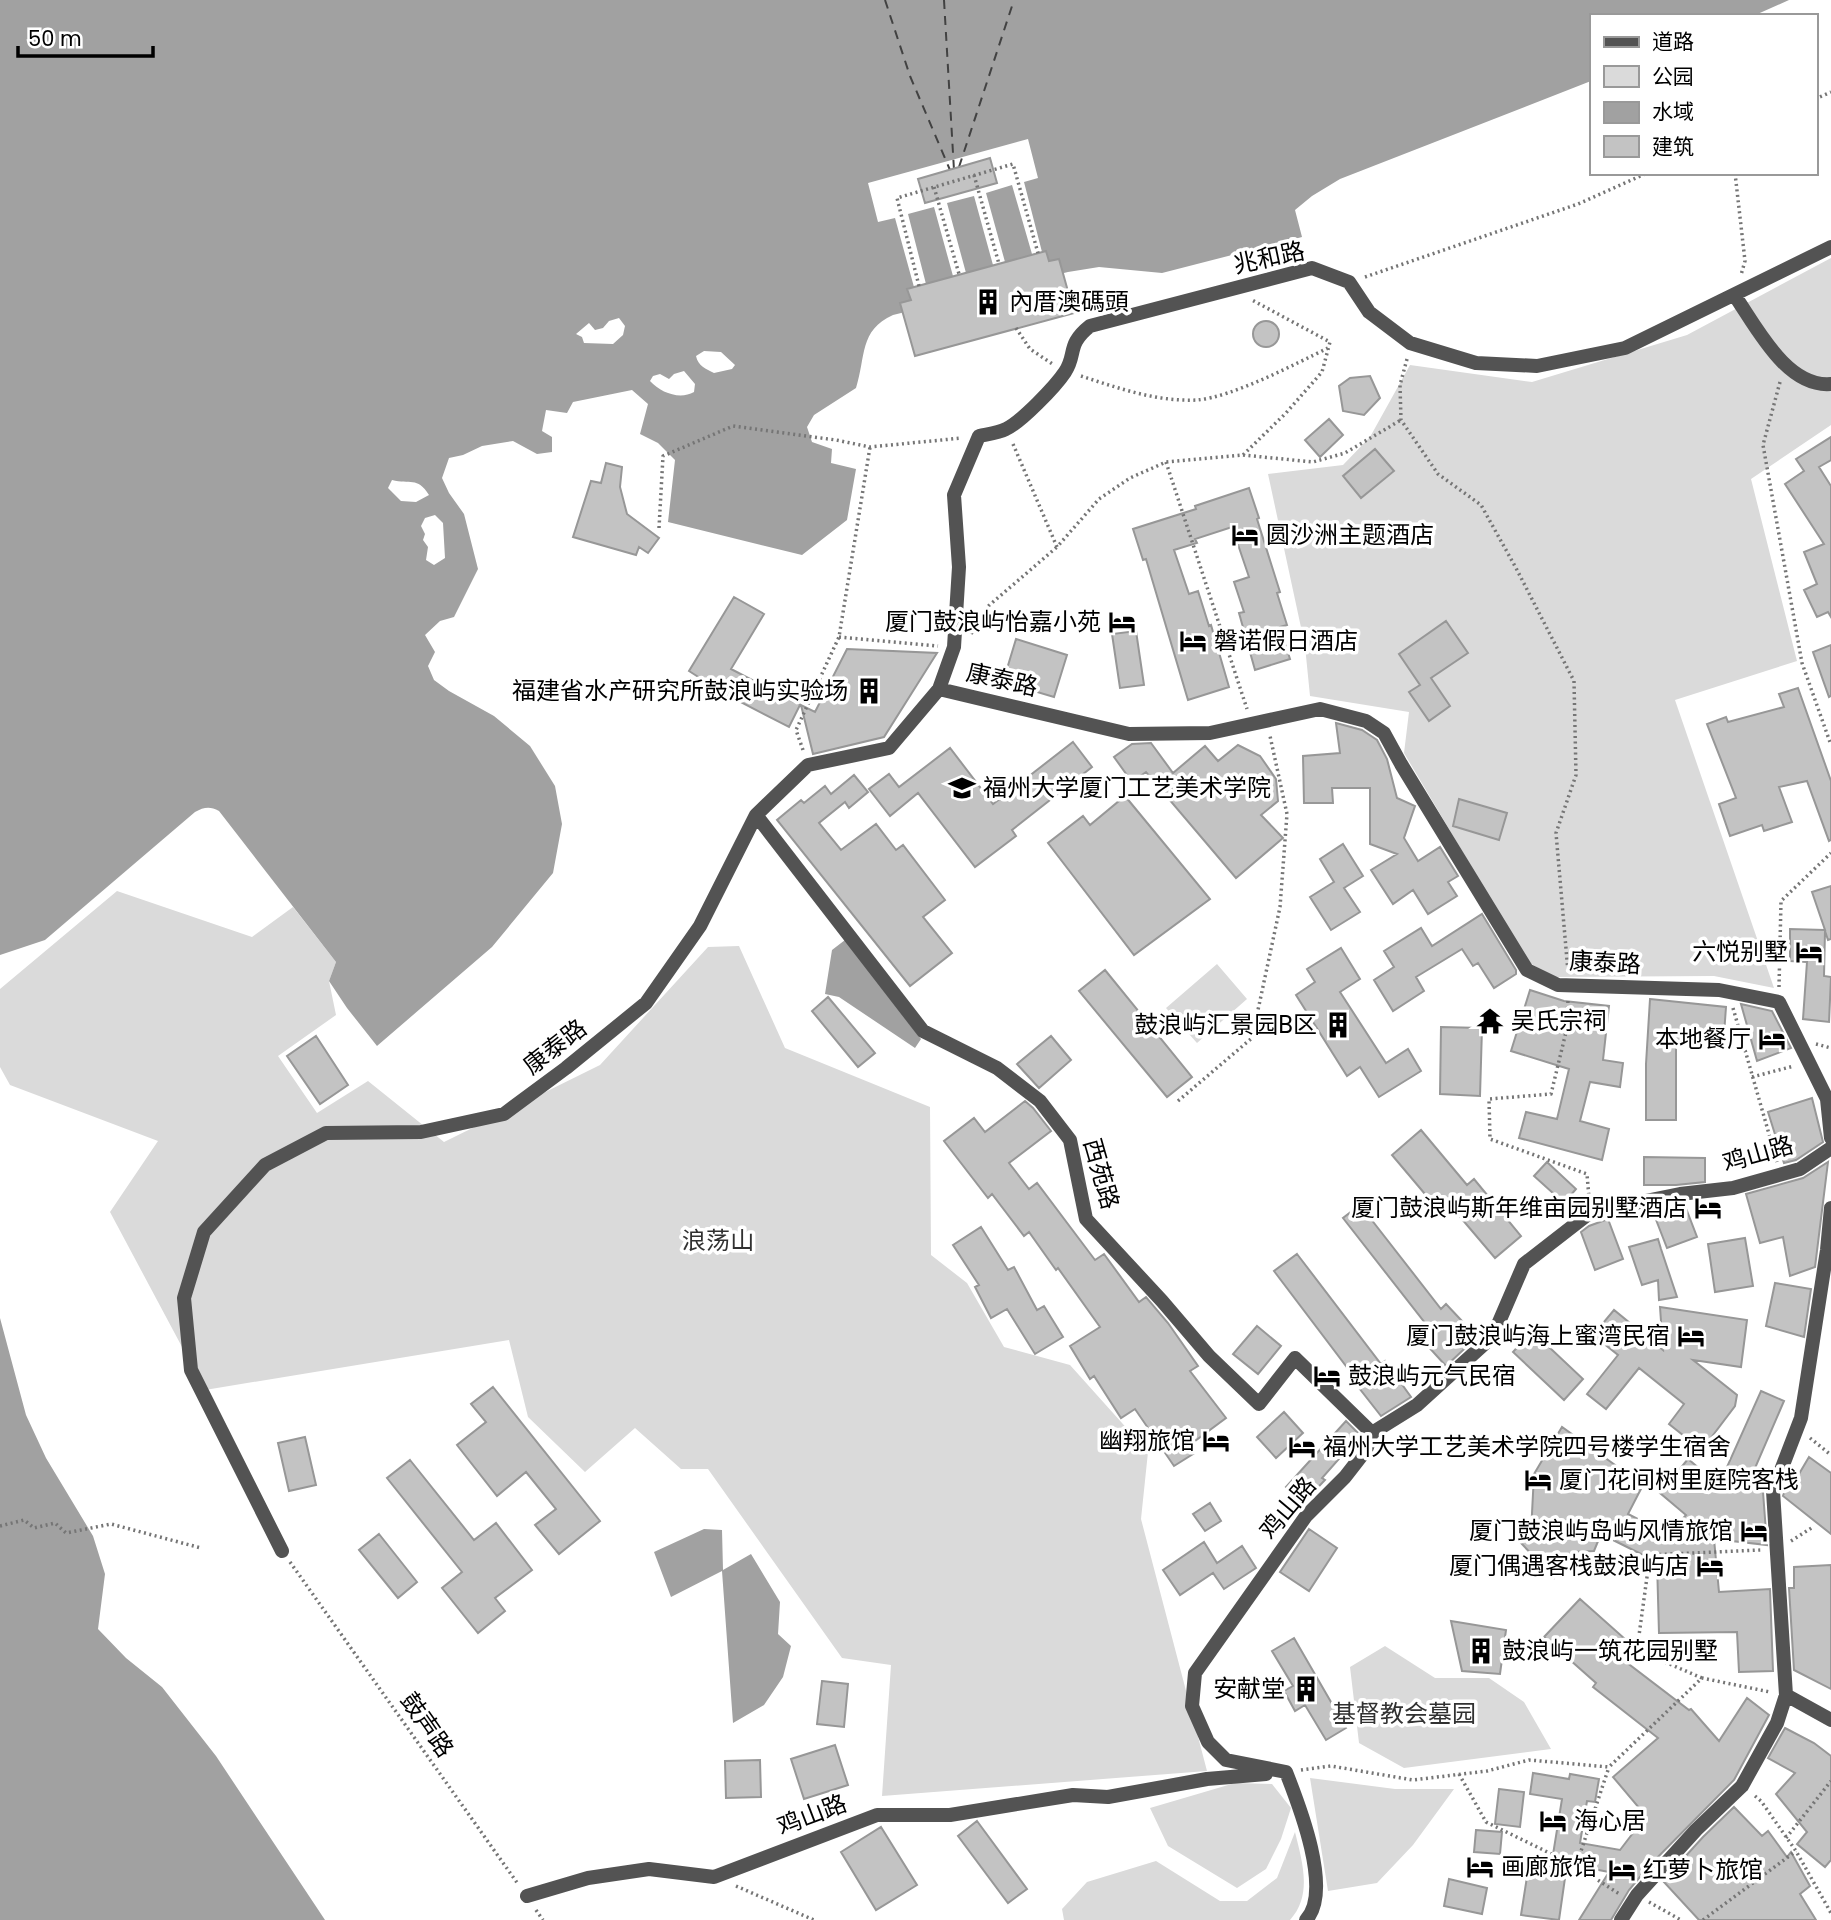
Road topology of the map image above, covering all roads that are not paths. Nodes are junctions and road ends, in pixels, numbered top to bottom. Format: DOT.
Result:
graph roads {
  1 [pos="1831,247"];
  2 [pos="1735,296"];
  3 [pos="1831,384"];
  4 [pos="939,689"];
  5 [pos="756,816"];
  6 [pos="1831,1138"];
  7 [pos="1831,1148"];
  8 [pos="1831,1208"];
  9 [pos="1372,1433"];
  10 [pos="282,1551"];
  11 [pos="1786,1695"];
  12 [pos="1831,1720"];
  13 [pos="1286,1772"];
  14 [pos="527,1896"];
  15 [pos="1306,1920"];
  16 [pos="1620,1920"];
  1 -- 2 [label="street"];
  2 -- 3 [label="street"];
  2 -- 4 [label="street, 兆和路"];
  4 -- 5 [label="street, 康泰路"];
  4 -- 6 [label="street, 康泰路"];
  5 -- 9 [label="street, 西苑路"];
  5 -- 10 [label="street, 康泰路"];
  7 -- 9 [label="street, 鸡山路"];
  8 -- 11 [label="street"];
  9 -- 13 [label="street, 鸡山路"];
  11 -- 12 [label="street"];
  11 -- 16 [label="street"];
  13 -- 14 [label="street, 鸡山路"];
  13 -- 15 [label="street"];
}
